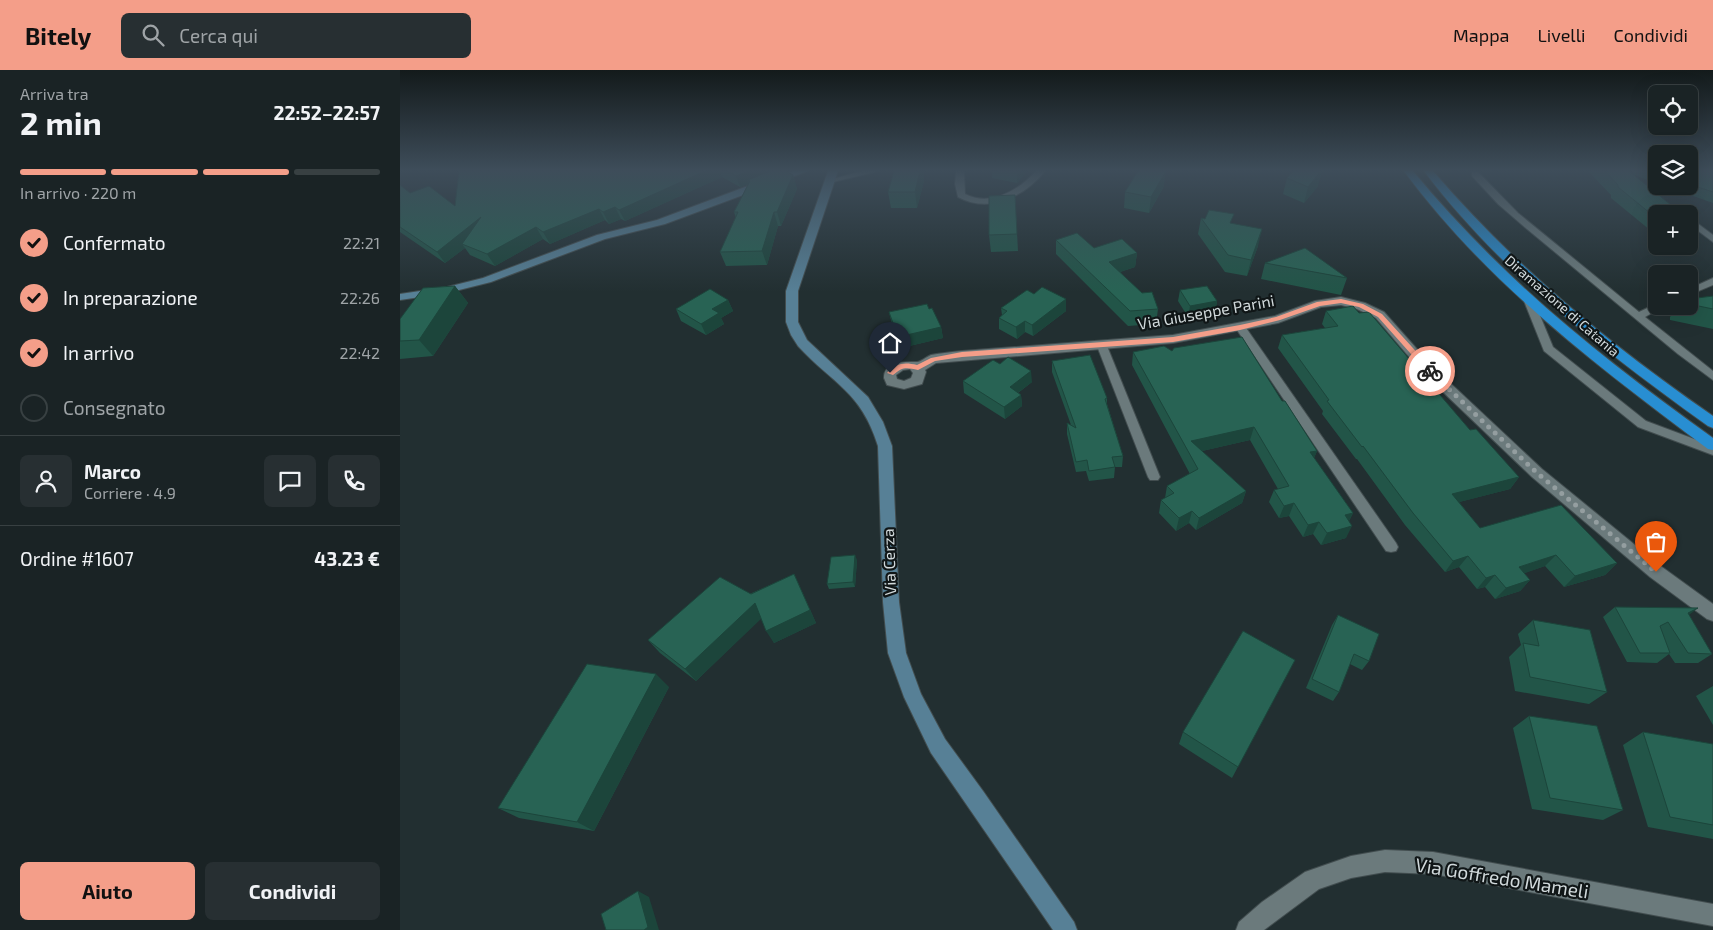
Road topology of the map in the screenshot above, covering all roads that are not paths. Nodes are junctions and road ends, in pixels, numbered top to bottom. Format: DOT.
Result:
graph roads {
  1 [pos="689,211"];
  2 [pos="819,211"];
  3 [pos="1441,211"];
  4 [pos="1462,211"];
  5 [pos="1512,211"];
  6 [pos="1698,227"];
  7 [pos="1713,238"];
  8 [pos="1713,281"];
  9 [pos="1698,288"];
  10 [pos="400,297"];
  11 [pos="1529,301"];
  12 [pos="1648,312"];
  13 [pos="1639,316"];
  14 [pos="1240,328"];
  15 [pos="1102,346"];
  16 [pos="918,368"];
  17 [pos="1713,376"];
  18 [pos="1713,423"];
  19 [pos="1713,445"];
  20 [pos="1713,451"];
  21 [pos="1154,477"];
  22 [pos="1391,547"];
  23 [pos="1713,614"];
  24 [pos="1713,915"];
  25 [pos="1266,920"];
  26 [pos="1066,930"];
  27 [pos="1247,930"];
  1 -- 10 [label="main road"];
  2 -- 26 [label="main road, Via Cerza"];
  3 -- 11 [label="highway, Diramazione di Catania"];
  4 -- 18 [label="highway, Diramazione di Catania"];
  5 -- 13 [label="lane"];
  6 -- 7 [label="lane"];
  8 -- 9 [label="lane"];
  11 -- 19 [label="highway, Diramazione di Catania"];
  11 -- 20 [label="lane"];
  12 -- 13 [label="lane"];
  13 -- 17 [label="lane"];
  14 -- 15 [label="street, Via Giuseppe Parini"];
  14 -- 22 [label="lane"];
  14 -- 23 [label="street, Via Giuseppe Parini"];
  15 -- 16 [label="street, Via Giuseppe Parini"];
  15 -- 21 [label="lane"];
  24 -- 25 [label="street, Via Goffredo Mameli"];
  25 -- 27 [label="street, Via Goffredo Mameli"];
}
